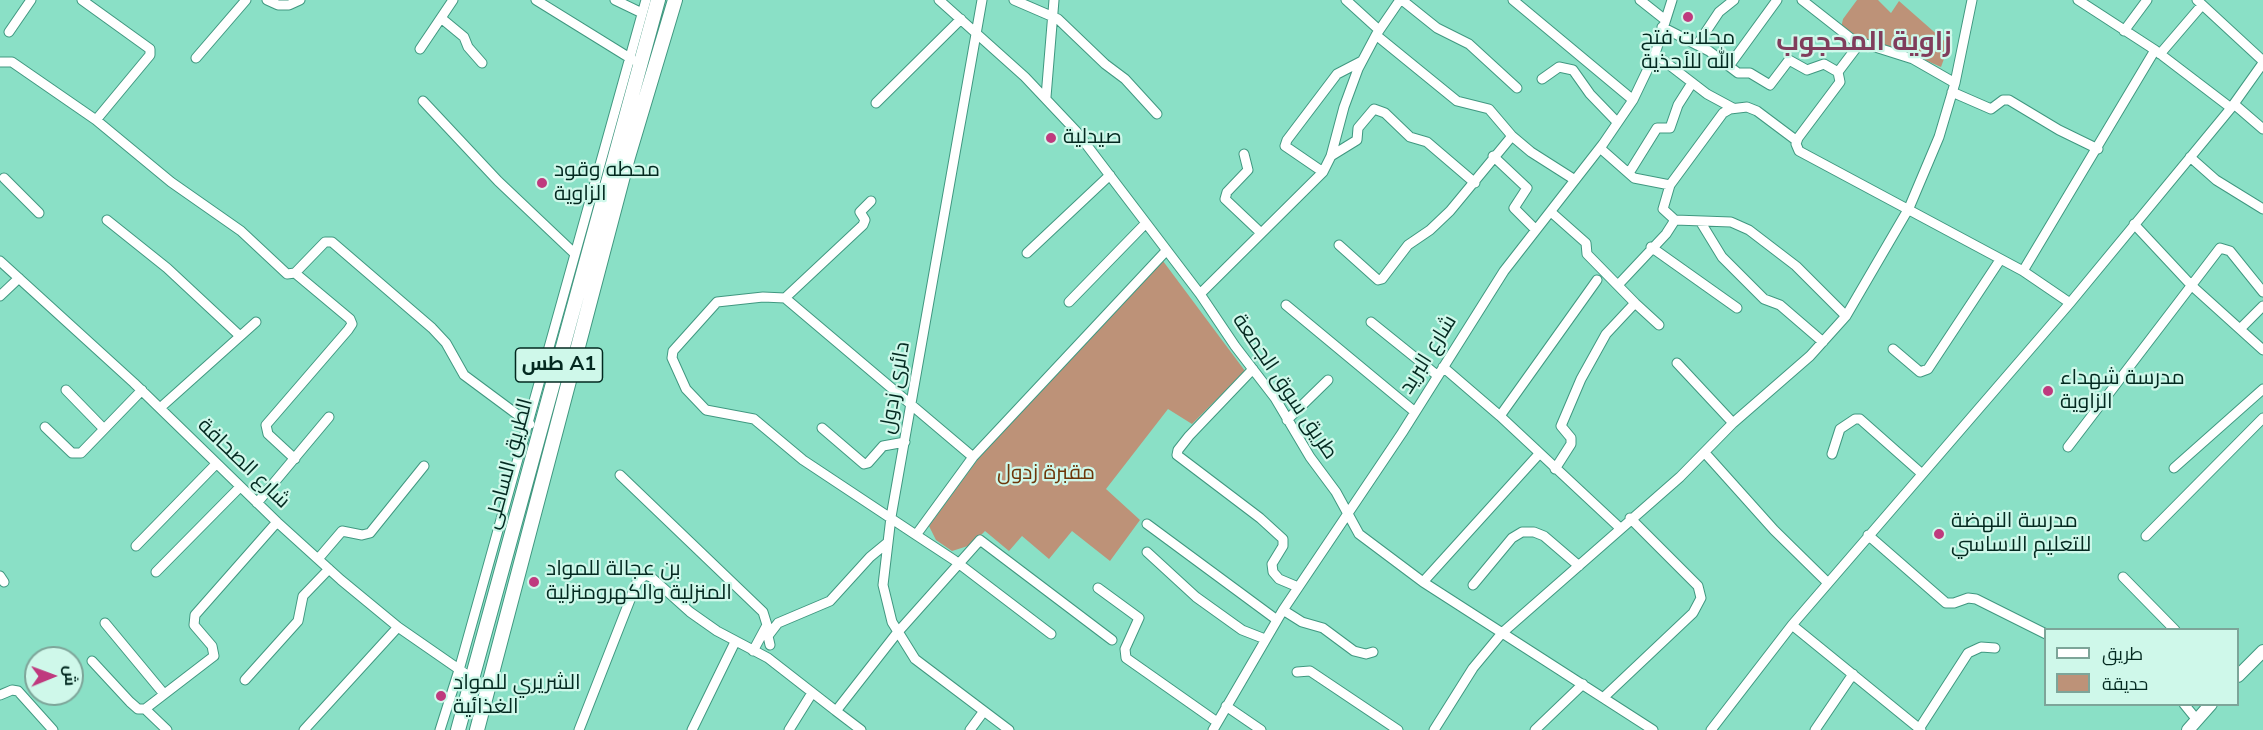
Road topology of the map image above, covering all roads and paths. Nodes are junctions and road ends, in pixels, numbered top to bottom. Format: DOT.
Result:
graph roads {
  1 [pos="31,0"];
  2 [pos="82,0"];
  3 [pos="246,0"];
  4 [pos="267,0"];
  5 [pos="300,0"];
  6 [pos="453,0"];
  7 [pos="536,0"];
  8 [pos="615,0"];
  9 [pos="646,0"];
  10 [pos="658,0"];
  11 [pos="675,0"];
  12 [pos="939,0"];
  13 [pos="982,0"];
  14 [pos="1014,0"];
  15 [pos="1054,0"];
  16 [pos="1346,0"];
  17 [pos="1401,0"];
  18 [pos="1513,0"];
  19 [pos="1640,0"];
  20 [pos="1672,0"];
  21 [pos="1734,0"];
  22 [pos="1777,0"];
  23 [pos="1802,0"];
  24 [pos="1972,0"];
  25 [pos="2078,0"];
  26 [pos="2147,0"];
  27 [pos="2200,2"];
  28 [pos="642,13"];
  29 [pos="1053,16"];
  30 [pos="441,18"];
  31 [pos="961,19"];
  32 [pos="1663,23"];
  33 [pos="2124,31"];
  34 [pos="9,32"];
  35 [pos="976,32"];
  36 [pos="1378,33"];
  37 [pos="1860,43"];
  38 [pos="1697,45"];
  39 [pos="420,49"];
  40 [pos="2158,52"];
  41 [pos="1655,54"];
  42 [pos="196,58"];
  43 [pos="633,61"];
  44 [pos="0,62"];
  45 [pos="1362,62"];
  46 [pos="2263,62"];
  47 [pos="482,63"];
  48 [pos="1729,66"];
  49 [pos="1838,72"];
  50 [pos="652,73"];
  51 [pos="1542,79"];
  52 [pos="1692,83"];
  53 [pos="1517,88"];
  54 [pos="1954,88"];
  55 [pos="1046,97"];
  56 [pos="423,100"];
  57 [pos="1633,100"];
  58 [pos="876,103"];
  59 [pos="2232,106"];
  60 [pos="1733,108"];
  61 [pos="1158,114"];
  62 [pos="96,120"];
  63 [pos="1617,122"];
  64 [pos="2263,129"];
  65 [pos="1512,136"];
  66 [pos="1797,141"];
  67 [pos="1600,148"];
  68 [pos="2098,149"];
  69 [pos="1244,153"];
  70 [pos="1331,156"];
  71 [pos="1493,156"];
  72 [pos="2190,157"];
  73 [pos="1323,172"];
  74 [pos="1629,173"];
  75 [pos="1110,175"];
  76 [pos="1,178"];
  77 [pos="1575,180"];
  78 [pos="1475,183"];
  79 [pos="1670,185"];
  80 [pos="871,201"];
  81 [pos="1909,208"];
  82 [pos="2263,209"];
  83 [pos="1551,212"];
  84 [pos="39,213"];
  85 [pos="107,220"];
  86 [pos="1675,220"];
  87 [pos="1700,221"];
  88 [pos="1145,224"];
  89 [pos="2134,224"];
  90 [pos="1536,230"];
  91 [pos="1261,234"];
  92 [pos="1339,245"];
  93 [pos="1651,247"];
  94 [pos="1166,251"];
  95 [pos="574,253"];
  96 [pos="1027,253"];
  97 [pos="2000,260"];
  98 [pos="0,261"];
  99 [pos="2023,271"];
  100 [pos="295,273"];
  101 [pos="19,279"];
  102 [pos="1597,279"];
  103 [pos="1618,285"];
  104 [pos="2191,285"];
  105 [pos="2263,292"];
  106 [pos="1200,294"];
  107 [pos="0,296"];
  108 [pos="785,298"];
  109 [pos="1069,302"];
  110 [pos="1635,303"];
  111 [pos="2070,303"];
  112 [pos="1286,305"];
  113 [pos="2263,306"];
  114 [pos="1737,308"];
  115 [pos="1846,316"];
  116 [pos="256,321"];
  117 [pos="1371,322"];
  118 [pos="1659,325"];
  119 [pos="2241,328"];
  120 [pos="240,336"];
  121 [pos="1822,342"];
  122 [pos="1893,349"];
  123 [pos="2263,350"];
  124 [pos="1677,363"];
  125 [pos="1253,369"];
  126 [pos="1440,372"];
  127 [pos="1328,380"];
  128 [pos="2263,389"];
  129 [pos="66,390"];
  130 [pos="142,390"];
  131 [pos="911,404"];
  132 [pos="160,408"];
  133 [pos="1415,412"];
  134 [pos="1500,416"];
  135 [pos="329,417"];
  136 [pos="2263,418"];
  137 [pos="1287,420"];
  138 [pos="527,423"];
  139 [pos="1733,423"];
  140 [pos="45,427"];
  141 [pos="103,428"];
  142 [pos="822,428"];
  143 [pos="541,430"];
  144 [pos="905,442"];
  145 [pos="2068,447"];
  146 [pos="1705,453"];
  147 [pos="1539,454"];
  148 [pos="1832,454"];
  149 [pos="974,457"];
  150 [pos="295,459"];
  151 [pos="216,464"];
  152 [pos="424,466"];
  153 [pos="2174,468"];
  154 [pos="1555,469"];
  155 [pos="1921,473"];
  156 [pos="620,475"];
  157 [pos="240,487"];
  158 [pos="257,503"];
  159 [pos="1346,513"];
  160 [pos="891,517"];
  161 [pos="1630,518"];
  162 [pos="277,522"];
  163 [pos="1147,524"];
  164 [pos="1620,528"];
  165 [pos="916,535"];
  166 [pos="1868,535"];
  167 [pos="2146,536"];
  168 [pos="887,543"];
  169 [pos="136,546"];
  170 [pos="1147,552"];
  171 [pos="318,559"];
  172 [pos="959,563"];
  173 [pos="1579,566"];
  174 [pos="329,569"];
  175 [pos="156,572"];
  176 [pos="2123,577"];
  177 [pos="1424,582"];
  178 [pos="1828,583"];
  179 [pos="1473,585"];
  180 [pos="1298,587"];
  181 [pos="1098,588"];
  182 [pos="1283,610"];
  183 [pos="1277,620"];
  184 [pos="105,623"];
  185 [pos="1792,625"];
  186 [pos="398,627"];
  187 [pos="2173,628"];
  188 [pos="897,633"];
  189 [pos="1502,633"];
  190 [pos="2044,633"];
  191 [pos="1051,634"];
  192 [pos="1265,639"];
  193 [pos="1112,640"];
  194 [pos="735,642"];
  195 [pos="770,645"];
  196 [pos="1995,648"];
  197 [pos="753,651"];
  198 [pos="2263,651"];
  199 [pos="1373,652"];
  200 [pos="92,660"];
  201 [pos="459,670"];
  202 [pos="1298,672"];
  203 [pos="1853,674"];
  204 [pos="2239,675"];
  205 [pos="245,680"];
  206 [pos="473,680"];
  207 [pos="1583,684"];
  208 [pos="812,693"];
  209 [pos="0,694"];
  210 [pos="164,694"];
  211 [pos="1603,698"];
  212 [pos="1226,706"];
  213 [pos="2185,706"];
  214 [pos="2210,706"];
  215 [pos="145,709"];
  216 [pos="836,711"];
  217 [pos="984,711"];
  218 [pos="2197,720"];
  219 [pos="1215,726"];
  220 [pos="1920,729"];
  221 [pos="53,730"];
  222 [pos="167,730"];
  223 [pos="304,730"];
  224 [pos="440,730"];
  225 [pos="458,730"];
  226 [pos="477,730"];
  227 [pos="579,730"];
  228 [pos="692,730"];
  229 [pos="789,730"];
  230 [pos="861,730"];
  231 [pos="970,730"];
  232 [pos="1010,730"];
  233 [pos="1262,730"];
  234 [pos="1398,730"];
  235 [pos="1434,730"];
  236 [pos="1535,730"];
  237 [pos="1653,730"];
  238 [pos="1712,730"];
  239 [pos="1815,730"];
  240 [pos="2188,730"];
  1 -- 34 [label="street"];
  2 -- 62 [label="street"];
  3 -- 42 [label="street"];
  4 -- 5 [label="street"];
  6 -- 30 [label="street"];
  7 -- 43 [label="street"];
  8 -- 28 [label="street"];
  9 -- 28 [label="street"];
  10 -- 43 [label="highway, الطريق الساحلى / طس A1"];
  11 -- 50 [label="highway, الطريق الساحلى / طس A1"];
  12 -- 31 [label="street, طريق سوق الجمعة"];
  13 -- 35 [label="street, دائرى زدول"];
  14 -- 29 [label="street"];
  15 -- 29 [label="street"];
  16 -- 36 [label="street"];
  17 -- 36 [label="street"];
  17 -- 53 [label="street"];
  18 -- 57 [label="street"];
  19 -- 32 [label="street"];
  20 -- 32 [label="street, شارع البريد"];
  21 -- 38 [label="street"];
  22 -- 48 [label="street"];
  23 -- 37 [label="street"];
  24 -- 54 [label="street"];
  25 -- 33 [label="street"];
  26 -- 33 [label="street"];
  27 -- 40 [label="street"];
  27 -- 46 [label="street"];
  28 -- 43 [label="street"];
  29 -- 55 [label="street"];
  29 -- 61 [label="street"];
  30 -- 39 [label="street"];
  30 -- 47 [label="street"];
  31 -- 35 [label="street, طريق سوق الجمعة"];
  31 -- 58 [label="street"];
  32 -- 38 [label="street"];
  32 -- 41 [label="street, شارع البريد"];
  33 -- 40 [label="street"];
  35 -- 55 [label="street, طريق سوق الجمعة"];
  35 -- 131 [label="street, دائرى زدول"];
  36 -- 45 [label="street"];
  36 -- 65 [label="street"];
  37 -- 49 [label="street"];
  37 -- 54 [label="street"];
  38 -- 48 [label="street"];
  40 -- 59 [label="street"];
  40 -- 68 [label="street"];
  41 -- 52 [label="street"];
  41 -- 57 [label="street, شارع البريد"];
  43 -- 50 [label="street"];
  43 -- 95 [label="street"];
  43 -- 143 [label="highway, الطريق الساحلى / طس A1"];
  44 -- 62 [label="street"];
  45 -- 70 [label="street"];
  45 -- 73 [label="street"];
  46 -- 59 [label="street"];
  48 -- 49 [label="street"];
  49 -- 66 [label="street"];
  50 -- 226 [label="highway, الطريق الساحلى / طس A1"];
  51 -- 63 [label="street"];
  52 -- 60 [label="street"];
  52 -- 74 [label="street"];
  54 -- 68 [label="street"];
  54 -- 81 [label="street"];
  55 -- 75 [label="street, طريق سوق الجمعة"];
  56 -- 95 [label="street"];
  57 -- 63 [label="street, شارع البريد"];
  59 -- 64 [label="street"];
  59 -- 72 [label="street"];
  60 -- 66 [label="street"];
  60 -- 79 [label="street"];
  62 -- 100 [label="street"];
  63 -- 67 [label="street, شارع البريد"];
  65 -- 71 [label="street"];
  65 -- 77 [label="street"];
  66 -- 81 [label="street"];
  67 -- 74 [label="street"];
  67 -- 77 [label="street, شارع البريد"];
  68 -- 99 [label="street"];
  69 -- 91 [label="street"];
  70 -- 73 [label="street"];
  70 -- 78 [label="street"];
  71 -- 78 [label="street"];
  71 -- 90 [label="street"];
  72 -- 82 [label="street"];
  72 -- 89 [label="street"];
  73 -- 91 [label="street"];
  74 -- 79 [label="street"];
  75 -- 88 [label="street, طريق سوق الجمعة"];
  75 -- 96 [label="street"];
  76 -- 84 [label="street"];
  77 -- 83 [label="street, شارع البريد"];
  78 -- 92 [label="street"];
  79 -- 86 [label="street"];
  80 -- 108 [label="street"];
  81 -- 97 [label="street"];
  81 -- 115 [label="street"];
  83 -- 90 [label="street, شارع البريد"];
  83 -- 103 [label="street"];
  85 -- 120 [label="street"];
  86 -- 87 [label="street"];
  86 -- 93 [label="street"];
  87 -- 115 [label="street"];
  87 -- 121 [label="street"];
  88 -- 94 [label="street, طريق سوق الجمعة"];
  88 -- 109 [label="street"];
  89 -- 104 [label="street"];
  89 -- 111 [label="street"];
  90 -- 126 [label="street, شارع البريد"];
  91 -- 106 [label="street"];
  93 -- 103 [label="street"];
  93 -- 114 [label="street"];
  94 -- 106 [label="street, طريق سوق الجمعة"];
  94 -- 149 [label="street"];
  95 -- 138 [label="street"];
  97 -- 99 [label="street"];
  97 -- 122 [label="street"];
  98 -- 101 [label="street, شارع الصحافة"];
  99 -- 111 [label="street"];
  100 -- 138 [label="street"];
  100 -- 150 [label="street"];
  101 -- 107 [label="street"];
  101 -- 130 [label="street, شارع الصحافة"];
  102 -- 134 [label="street"];
  103 -- 110 [label="street"];
  104 -- 105 [label="street"];
  104 -- 119 [label="street"];
  104 -- 145 [label="street"];
  106 -- 125 [label="street, طريق سوق الجمعة"];
  108 -- 131 [label="street"];
  108 -- 160 [label="street"];
  110 -- 118 [label="street"];
  110 -- 154 [label="street"];
  111 -- 155 [label="street"];
  112 -- 133 [label="street"];
  113 -- 119 [label="street"];
  115 -- 121 [label="street"];
  116 -- 120 [label="street"];
  117 -- 126 [label="street"];
  119 -- 123 [label="street"];
  120 -- 132 [label="street"];
  121 -- 139 [label="street"];
  124 -- 139 [label="street"];
  125 -- 137 [label="street, طريق سوق الجمعة"];
  125 -- 180 [label="street"];
  126 -- 133 [label="street, شارع البريد"];
  126 -- 134 [label="street"];
  127 -- 137 [label="street"];
  128 -- 153 [label="street"];
  129 -- 141 [label="street"];
  130 -- 132 [label="street, شارع الصحافة"];
  130 -- 141 [label="street"];
  131 -- 144 [label="street, دائرى زدول"];
  131 -- 149 [label="street"];
  132 -- 151 [label="street, شارع الصحافة"];
  133 -- 159 [label="street, شارع البريد"];
  134 -- 147 [label="street"];
  135 -- 150 [label="street"];
  136 -- 167 [label="street"];
  137 -- 159 [label="street, طريق سوق الجمعة"];
  138 -- 143 [label="street"];
  138 -- 201 [label="street"];
  139 -- 146 [label="street"];
  140 -- 141 [label="street"];
  142 -- 144 [label="street"];
  143 -- 206 [label="highway, الطريق الساحلى / طس A1"];
  144 -- 160 [label="street, دائرى زدول"];
  146 -- 161 [label="street"];
  146 -- 178 [label="street"];
  147 -- 154 [label="street"];
  147 -- 177 [label="street"];
  148 -- 155 [label="street"];
  149 -- 165 [label="street"];
  150 -- 158 [label="street"];
  151 -- 157 [label="street, شارع الصحافة"];
  151 -- 169 [label="street"];
  152 -- 171 [label="street"];
  154 -- 164 [label="street"];
  155 -- 166 [label="street"];
  156 -- 197 [label="street"];
  157 -- 158 [label="street, شارع الصحافة"];
  157 -- 175 [label="street"];
  158 -- 162 [label="street, شارع الصحافة"];
  159 -- 177 [label="street, طريق سوق الجمعة"];
  159 -- 180 [label="street, شارع البريد"];
  160 -- 165 [label="street"];
  160 -- 168 [label="street, دائرى زدول"];
  161 -- 164 [label="street"];
  161 -- 211 [label="street"];
  162 -- 171 [label="street, شارع الصحافة"];
  162 -- 210 [label="street"];
  163 -- 183 [label="street"];
  164 -- 173 [label="street"];
  165 -- 172 [label="street"];
  166 -- 178 [label="street"];
  166 -- 190 [label="street"];
  168 -- 188 [label="street, دائرى زدول"];
  168 -- 195 [label="street"];
  170 -- 192 [label="street"];
  171 -- 174 [label="street, شارع الصحافة"];
  172 -- 188 [label="street"];
  172 -- 191 [label="street"];
  172 -- 193 [label="street"];
  173 -- 179 [label="street"];
  173 -- 189 [label="street"];
  174 -- 186 [label="street, شارع الصحافة"];
  174 -- 205 [label="street"];
  176 -- 187 [label="street"];
  177 -- 189 [label="street, طريق سوق الجمعة"];
  178 -- 185 [label="street"];
  180 -- 182 [label="street, شارع البريد"];
  181 -- 219 [label="street"];
  182 -- 183 [label="street, شارع البريد"];
  182 -- 199 [label="street"];
  183 -- 192 [label="street, شارع البريد"];
  184 -- 210 [label="street"];
  185 -- 203 [label="street"];
  185 -- 238 [label="street"];
  186 -- 201 [label="street, شارع الصحافة"];
  186 -- 223 [label="street"];
  188 -- 216 [label="street"];
  188 -- 217 [label="street, دائرى زدول"];
  189 -- 207 [label="street, طريق سوق الجمعة"];
  189 -- 235 [label="street"];
  192 -- 212 [label="street, شارع البريد"];
  194 -- 197 [label="street"];
  194 -- 227 [label="street"];
  194 -- 228 [label="street"];
  196 -- 220 [label="street"];
  197 -- 208 [label="street"];
  198 -- 204 [label="main road"];
  200 -- 215 [label="street"];
  201 -- 206 [label="street, شارع الصحافة"];
  201 -- 224 [label="street"];
  202 -- 234 [label="street"];
  203 -- 220 [label="street"];
  203 -- 239 [label="street"];
  206 -- 225 [label="highway, الطريق الساحلى / طس A1"];
  207 -- 211 [label="street, طريق سوق الجمعة"];
  207 -- 236 [label="street"];
  208 -- 216 [label="street"];
  208 -- 229 [label="street"];
  209 -- 221 [label="street"];
  210 -- 215 [label="street"];
  211 -- 237 [label="street, طريق سوق الجمعة"];
  212 -- 219 [label="street, شارع البريد"];
  212 -- 233 [label="street"];
  213 -- 218 [label="street"];
  214 -- 218 [label="main road"];
  215 -- 222 [label="street"];
  216 -- 230 [label="street"];
  217 -- 231 [label="street"];
  217 -- 232 [label="street, دائرى زدول"];
  218 -- 240 [label="main road"];
}
